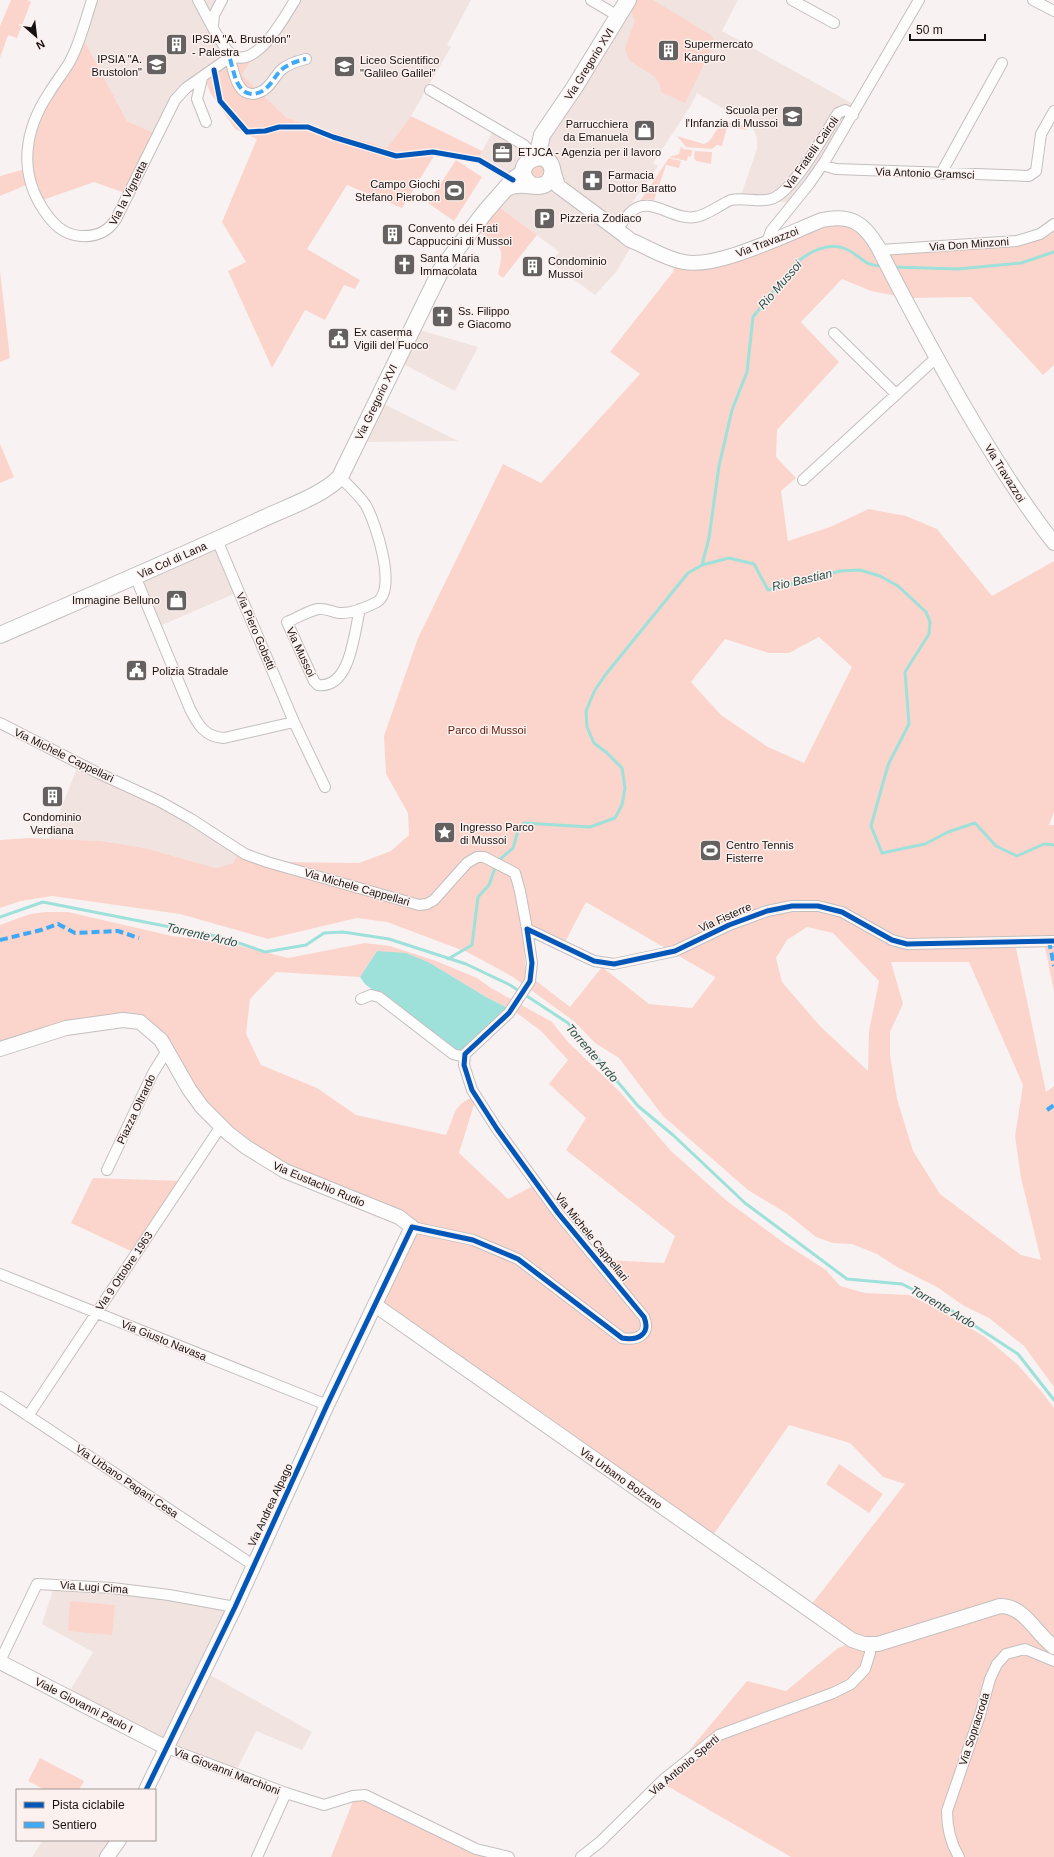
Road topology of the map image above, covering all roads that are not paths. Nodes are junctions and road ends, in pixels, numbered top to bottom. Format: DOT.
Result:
graph roads {
  1 [pos="92,0"];
  2 [pos="198,0"];
  3 [pos="222,0"];
  4 [pos="295,0"];
  5 [pos="591,0"];
  6 [pos="628,0"];
  7 [pos="792,0"];
  8 [pos="919,0"];
  9 [pos="1033,0"];
  10 [pos="1054,11"];
  11 [pos="618,16"];
  12 [pos="834,23"];
  13 [pos="213,25"];
  14 [pos="232,57"];
  15 [pos="306,59"];
  16 [pos="1002,63"];
  17 [pos="202,78"];
  18 [pos="430,90"];
  19 [pos="1054,111"];
  20 [pos="853,115"];
  21 [pos="206,122"];
  22 [pos="822,165"];
  23 [pos="538,168"];
  24 [pos="943,174"];
  25 [pos="1054,224"];
  26 [pos="617,230"];
  27 [pos="767,242"];
  28 [pos="881,253"];
  29 [pos="834,333"];
  30 [pos="937,357"];
  31 [pos="896,394"];
  32 [pos="340,477"];
  33 [pos="803,480"];
  34 [pos="217,540"];
  35 [pos="1054,544"];
  36 [pos="135,576"];
  37 [pos="360,608"];
  38 [pos="0,635"];
  39 [pos="294,722"];
  40 [pos="0,723"];
  41 [pos="325,787"];
  42 [pos="527,929"];
  43 [pos="1054,940"];
  44 [pos="361,999"];
  45 [pos="0,1049"];
  46 [pos="168,1049"];
  47 [pos="464,1057"];
  48 [pos="221,1126"];
  49 [pos="107,1170"];
  50 [pos="412,1227"];
  51 [pos="0,1274"];
  52 [pos="375,1305"];
  53 [pos="96,1313"];
  54 [pos="0,1397"];
  55 [pos="327,1405"];
  56 [pos="28,1416"];
  57 [pos="254,1566"];
  58 [pos="235,1607"];
  59 [pos="870,1644"];
  60 [pos="1054,1647"];
  61 [pos="0,1661"];
  62 [pos="1054,1661"];
  63 [pos="167,1748"];
  64 [pos="146,1789"];
  65 [pos="286,1793"];
  66 [pos="118,1841"];
  67 [pos="107,1857"];
  68 [pos="257,1857"];
  69 [pos="509,1857"];
  70 [pos="581,1857"];
  71 [pos="959,1857"];
  1 -- 17 [label="street, Via la Vignetta"];
  2 -- 13 [label="street"];
  3 -- 13 [label="street"];
  4 -- 14 [label="street"];
  5 -- 11 [label="street"];
  6 -- 11 [label="main road, Via Gregorio XVI"];
  7 -- 12 [label="street"];
  8 -- 20 [label="street, Via Fratelli Cairoli"];
  9 -- 10 [label="street"];
  11 -- 23 [label="main road, Via Gregorio XVI"];
  13 -- 14 [label="street"];
  14 -- 15 [label="street"];
  14 -- 17 [label="street, Via la Vignetta"];
  16 -- 24 [label="street"];
  17 -- 21 [label="street"];
  18 -- 23 [label="street"];
  19 -- 24 [label="street, Via Antonio Gramsci"];
  20 -- 22 [label="street, Via Fratelli Cairoli"];
  20 -- 26 [label="street, Via Fratelli Cairoli"];
  22 -- 24 [label="street, Via Antonio Gramsci"];
  22 -- 27 [label="street, Via Fratelli Cairoli"];
  23 -- 26 [label="street, Via Travazzoi"];
  23 -- 32 [label="main road, Via Gregorio XVI"];
  25 -- 28 [label="street, Via Don Minzoni"];
  26 -- 27 [label="street, Via Travazzoi"];
  27 -- 28 [label="street, Via Travazzoi"];
  28 -- 30 [label="street, Via Travazzoi"];
  29 -- 31 [label="street"];
  30 -- 31 [label="street"];
  30 -- 35 [label="street, Via Travazzoi"];
  31 -- 33 [label="street"];
  32 -- 34 [label="main road, Via Col di Lana"];
  32 -- 37 [label="street, Via Mussoi"];
  34 -- 36 [label="main road, Via Col di Lana"];
  34 -- 39 [label="street, Via Piero Gobetti"];
  36 -- 38 [label="main road, Via Col di Lana"];
  36 -- 39 [label="street"];
  37 -- 37 [label="street, Via Mussoi"];
  39 -- 41 [label="street, Via Piero Gobetti"];
  40 -- 42 [label="street, Via Michele Cappellari"];
  42 -- 43 [label="street, Via Fisterre"];
  42 -- 47 [label="street, Via Michele Cappellari"];
  44 -- 47 [label="street"];
  45 -- 46 [label="street, Via Eustachio Rudio"];
  46 -- 48 [label="street, Via Eustachio Rudio"];
  46 -- 49 [label="street, Piazza Oltrardo"];
  47 -- 50 [label="street, Via Michele Cappellari"];
  48 -- 50 [label="street, Via Eustachio Rudio"];
  48 -- 53 [label="street, Via 9 Ottobre 1963"];
  50 -- 52 [label="street, Via Andrea Alpago"];
  51 -- 53 [label="street, Via Giusto Navasa"];
  52 -- 55 [label="street, Via Andrea Alpago"];
  52 -- 59 [label="street, Via Urbano Bolzano"];
  53 -- 55 [label="street, Via Giusto Navasa"];
  53 -- 56 [label="street, Via 9 Ottobre 1963"];
  54 -- 56 [label="street, Via Urbano Pagani Cesa"];
  55 -- 57 [label="street, Via Andrea Alpago"];
  56 -- 57 [label="street, Via Urbano Pagani Cesa"];
  57 -- 58 [label="street, Via Andrea Alpago"];
  58 -- 61 [label="street, Via Lugi Cima"];
  58 -- 63 [label="street, Via Andrea Alpago"];
  59 -- 60 [label="street"];
  59 -- 70 [label="street, Via Antonio Sperti"];
  61 -- 63 [label="street, Viale Giovanni Paolo I"];
  62 -- 71 [label="street, Via Sopracroda"];
  63 -- 64 [label="street, Via Andrea Alpago"];
  63 -- 65 [label="street, Via Giovanni Marchioni"];
  65 -- 68 [label="street"];
  65 -- 69 [label="street"];
  66 -- 67 [label="street"];
}
